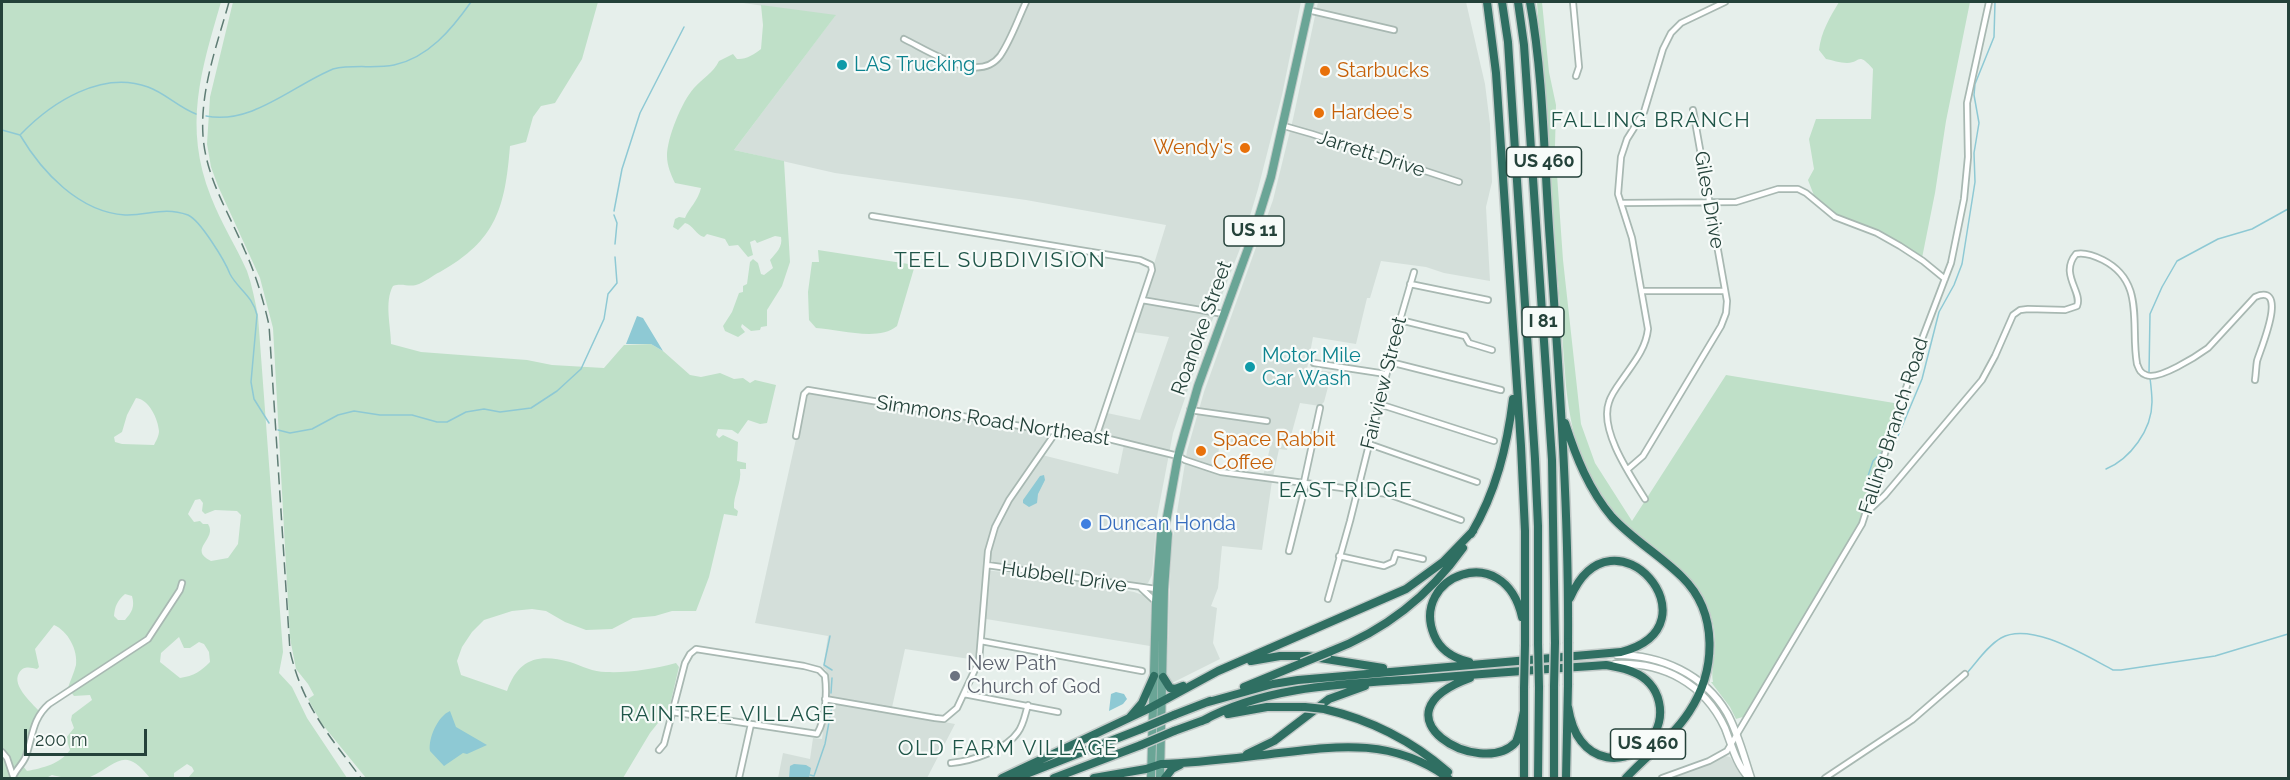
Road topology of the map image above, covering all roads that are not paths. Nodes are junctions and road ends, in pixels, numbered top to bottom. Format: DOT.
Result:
graph roads {
  1 [pos="1026,2"];
  2 [pos="1487,2"];
  3 [pos="1502,2"];
  4 [pos="1518,2"];
  5 [pos="1530,2"];
  6 [pos="1574,2"];
  7 [pos="1582,2"];
  8 [pos="1725,2"];
  9 [pos="1989,2"];
  10 [pos="1309,6"];
  11 [pos="1394,30"];
  12 [pos="904,39"];
  13 [pos="1576,76"];
  14 [pos="1693,110"];
  15 [pos="1284,126"];
  16 [pos="1459,182"];
  17 [pos="1621,203"];
  18 [pos="1710,203"];
  19 [pos="873,216"];
  20 [pos="1414,272"];
  21 [pos="1945,279"];
  22 [pos="1410,284"];
  23 [pos="1642,291"];
  24 [pos="1725,291"];
  25 [pos="1142,300"];
  26 [pos="1488,300"];
  27 [pos="1224,314"];
  28 [pos="1400,320"];
  29 [pos="1492,350"];
  30 [pos="1390,362"];
  31 [pos="1314,363"];
  32 [pos="1386,374"];
  33 [pos="1516,378"];
  34 [pos="2255,380"];
  35 [pos="1501,390"];
  36 [pos="1379,404"];
  37 [pos="1320,408"];
  38 [pos="1190,410"];
  39 [pos="1561,411"];
  40 [pos="1267,421"];
  41 [pos="1056,432"];
  42 [pos="795,436"];
  43 [pos="1096,437"];
  44 [pos="1494,441"];
  45 [pos="1369,444"];
  46 [pos="1178,456"];
  47 [pos="1628,469"];
  48 [pos="1304,482"];
  49 [pos="1477,482"];
  50 [pos="1357,489"];
  51 [pos="1645,499"];
  52 [pos="1868,511"];
  53 [pos="1461,520"];
  54 [pos="1165,528"];
  55 [pos="1473,531"];
  56 [pos="1289,551"];
  57 [pos="1339,556"];
  58 [pos="1423,559"];
  59 [pos="987,565"];
  60 [pos="182,583"];
  61 [pos="1141,588"];
  62 [pos="1160,590"];
  63 [pos="1328,599"];
  64 [pos="1156,602"];
  65 [pos="1568,602"];
  66 [pos="1525,629"];
  67 [pos="981,641"];
  68 [pos="1604,655"];
  69 [pos="1236,664"];
  70 [pos="1482,664"];
  71 [pos="1606,665"];
  72 [pos="1414,669"];
  73 [pos="1142,670"];
  74 [pos="1480,674"];
  75 [pos="1965,674"];
  76 [pos="1159,677"];
  77 [pos="1380,681"];
  78 [pos="1192,684"];
  79 [pos="1702,689"];
  80 [pos="964,694"];
  81 [pos="825,699"];
  82 [pos="1163,700"];
  83 [pos="1205,703"];
  84 [pos="1028,705"];
  85 [pos="1568,706"];
  86 [pos="1153,707"];
  87 [pos="1524,711"];
  88 [pos="672,712"];
  89 [pos="1058,712"];
  90 [pos="1127,720"];
  91 [pos="1202,721"];
  92 [pos="751,724"];
  93 [pos="1736,735"];
  94 [pos="1433,742"];
  95 [pos="1731,745"];
  96 [pos="659,750"];
  97 [pos="2,752"];
  98 [pos="1441,754"];
  99 [pos="1233,759"];
  100 [pos="1500,761"];
  101 [pos="1450,762"];
  102 [pos="951,763"];
  103 [pos="1183,764"];
  104 [pos="1161,765"];
  105 [pos="1152,768"];
  106 [pos="13,778"];
  107 [pos="739,778"];
  108 [pos="1002,778"];
  109 [pos="1016,778"];
  110 [pos="1054,778"];
  111 [pos="1094,778"];
  112 [pos="1151,778"];
  113 [pos="1160,778"];
  114 [pos="1165,778"];
  115 [pos="1448,778"];
  116 [pos="1454,778"];
  117 [pos="1524,778"];
  118 [pos="1538,778"];
  119 [pos="1554,778"];
  120 [pos="1566,778"];
  121 [pos="1626,778"];
  122 [pos="1662,778"];
  123 [pos="1750,778"];
  124 [pos="1825,778"];
  1 -- 12 [label="street"];
  2 -- 33 [label="highway, US 460"];
  3 -- 118 [label="highway, I 81, bridge"];
  4 -- 119 [label="highway, I 81, bridge"];
  5 -- 39 [label="highway, US 460"];
  6 -- 7 [label="street"];
  6 -- 13 [label="street"];
  8 -- 17 [label="street"];
  9 -- 21 [label="street, Falling Branch Road"];
  10 -- 11 [label="street"];
  10 -- 15 [label="main road, Roanoke Street / US 11"];
  14 -- 18 [label="street, Giles Drive"];
  15 -- 16 [label="street, Jarrett Drive"];
  15 -- 27 [label="main road, Roanoke Street / US 11"];
  17 -- 18 [label="street"];
  17 -- 23 [label="street"];
  18 -- 21 [label="street"];
  18 -- 24 [label="street, Giles Drive"];
  19 -- 25 [label="street"];
  20 -- 22 [label="street, Fairview Street"];
  21 -- 52 [label="street, Falling Branch Road"];
  22 -- 26 [label="street"];
  22 -- 28 [label="street, Fairview Street"];
  23 -- 24 [label="street"];
  23 -- 47 [label="street"];
  24 -- 47 [label="street, Giles Drive"];
  25 -- 27 [label="street"];
  25 -- 43 [label="street"];
  27 -- 38 [label="main road, Roanoke Street / US 11"];
  28 -- 29 [label="street"];
  28 -- 30 [label="street, Fairview Street"];
  30 -- 32 [label="street, Fairview Street"];
  30 -- 35 [label="street"];
  31 -- 32 [label="street"];
  32 -- 36 [label="street, Fairview Street"];
  33 -- 55 [label="highway, US 460"];
  33 -- 66 [label="highway"];
  34 -- 52 [label="street"];
  36 -- 44 [label="street"];
  36 -- 45 [label="street, Fairview Street"];
  37 -- 48 [label="street"];
  38 -- 40 [label="street"];
  38 -- 46 [label="main road, Roanoke Street / US 11"];
  39 -- 65 [label="highway, US 460"];
  39 -- 79 [label="highway"];
  41 -- 42 [label="street, Simmons Road Northeast"];
  41 -- 43 [label="street, Simmons Road Northeast"];
  41 -- 59 [label="street"];
  43 -- 46 [label="street, Simmons Road Northeast"];
  45 -- 49 [label="street"];
  45 -- 50 [label="street, Fairview Street"];
  46 -- 48 [label="street, Simmons Road Northeast"];
  46 -- 54 [label="main road, Roanoke Street / US 11"];
  47 -- 51 [label="street"];
  48 -- 50 [label="street, Simmons Road Northeast"];
  48 -- 56 [label="street"];
  50 -- 53 [label="street, Simmons Road Northeast"];
  50 -- 57 [label="street, Fairview Street"];
  52 -- 93 [label="street, Falling Branch Road"];
  54 -- 62 [label="main road, Roanoke Street / US 11"];
  54 -- 62 [label="main road, Roanoke Street / US 11"];
  55 -- 69 [label="highway"];
  55 -- 83 [label="highway, US 460, bridge"];
  57 -- 58 [label="street"];
  57 -- 63 [label="street, Fairview Street"];
  59 -- 61 [label="street, Hubbell Drive"];
  59 -- 67 [label="street"];
  60 -- 106 [label="street"];
  61 -- 62 [label="street, Hubbell Drive"];
  61 -- 64 [label="street, Hubbell Drive"];
  62 -- 64 [label="main road, Roanoke Street / US 11"];
  62 -- 76 [label="main road, Roanoke Street / US 11"];
  64 -- 76 [label="main road, Roanoke Street / US 11"];
  65 -- 68 [label="highway"];
  65 -- 85 [label="highway, US 460, bridge"];
  66 -- 70 [label="highway"];
  66 -- 87 [label="highway, bridge"];
  67 -- 73 [label="street"];
  67 -- 80 [label="street"];
  68 -- 70 [label="highway, US 460"];
  68 -- 79 [label="street"];
  69 -- 72 [label="highway"];
  69 -- 78 [label="highway"];
  70 -- 72 [label="highway, US 460"];
  71 -- 74 [label="highway, US 460"];
  71 -- 79 [label="street"];
  71 -- 85 [label="highway, US 460"];
  72 -- 83 [label="highway, US 460"];
  74 -- 77 [label="highway, US 460"];
  74 -- 94 [label="highway"];
  75 -- 124 [label="street"];
  76 -- 78 [label="highway"];
  76 -- 82 [label="main road, Roanoke Street / US 11"];
  76 -- 86 [label="main road, Roanoke Street / US 11"];
  76 -- 90 [label="highway"];
  77 -- 91 [label="highway, US 460"];
  77 -- 99 [label="highway"];
  78 -- 82 [label="highway"];
  79 -- 93 [label="street"];
  79 -- 95 [label="street"];
  79 -- 121 [label="highway"];
  80 -- 81 [label="street"];
  80 -- 84 [label="street"];
  81 -- 88 [label="street"];
  81 -- 92 [label="street"];
  82 -- 86 [label="highway"];
  82 -- 104 [label="main road, Roanoke Street / US 11"];
  83 -- 109 [label="highway, US 460, bridge"];
  84 -- 89 [label="street"];
  84 -- 102 [label="street"];
  85 -- 120 [label="highway"];
  86 -- 90 [label="highway"];
  86 -- 105 [label="main road, Roanoke Street / US 11"];
  87 -- 100 [label="highway"];
  87 -- 117 [label="highway"];
  88 -- 92 [label="street"];
  88 -- 96 [label="street"];
  90 -- 108 [label="highway"];
  91 -- 110 [label="highway, US 460, bridge"];
  91 -- 116 [label="highway, bridge"];
  92 -- 107 [label="street"];
  93 -- 95 [label="street, Falling Branch Road"];
  93 -- 123 [label="street"];
  95 -- 122 [label="street, Falling Branch Road"];
  95 -- 123 [label="street"];
  97 -- 106 [label="street"];
  98 -- 101 [label="highway"];
  99 -- 103 [label="highway"];
  99 -- 115 [label="highway"];
  103 -- 104 [label="highway"];
  103 -- 114 [label="highway"];
  104 -- 105 [label="highway"];
  104 -- 113 [label="main road, Roanoke Street / US 11"];
  105 -- 111 [label="highway"];
  105 -- 112 [label="main road, Roanoke Street / US 11"];
}
